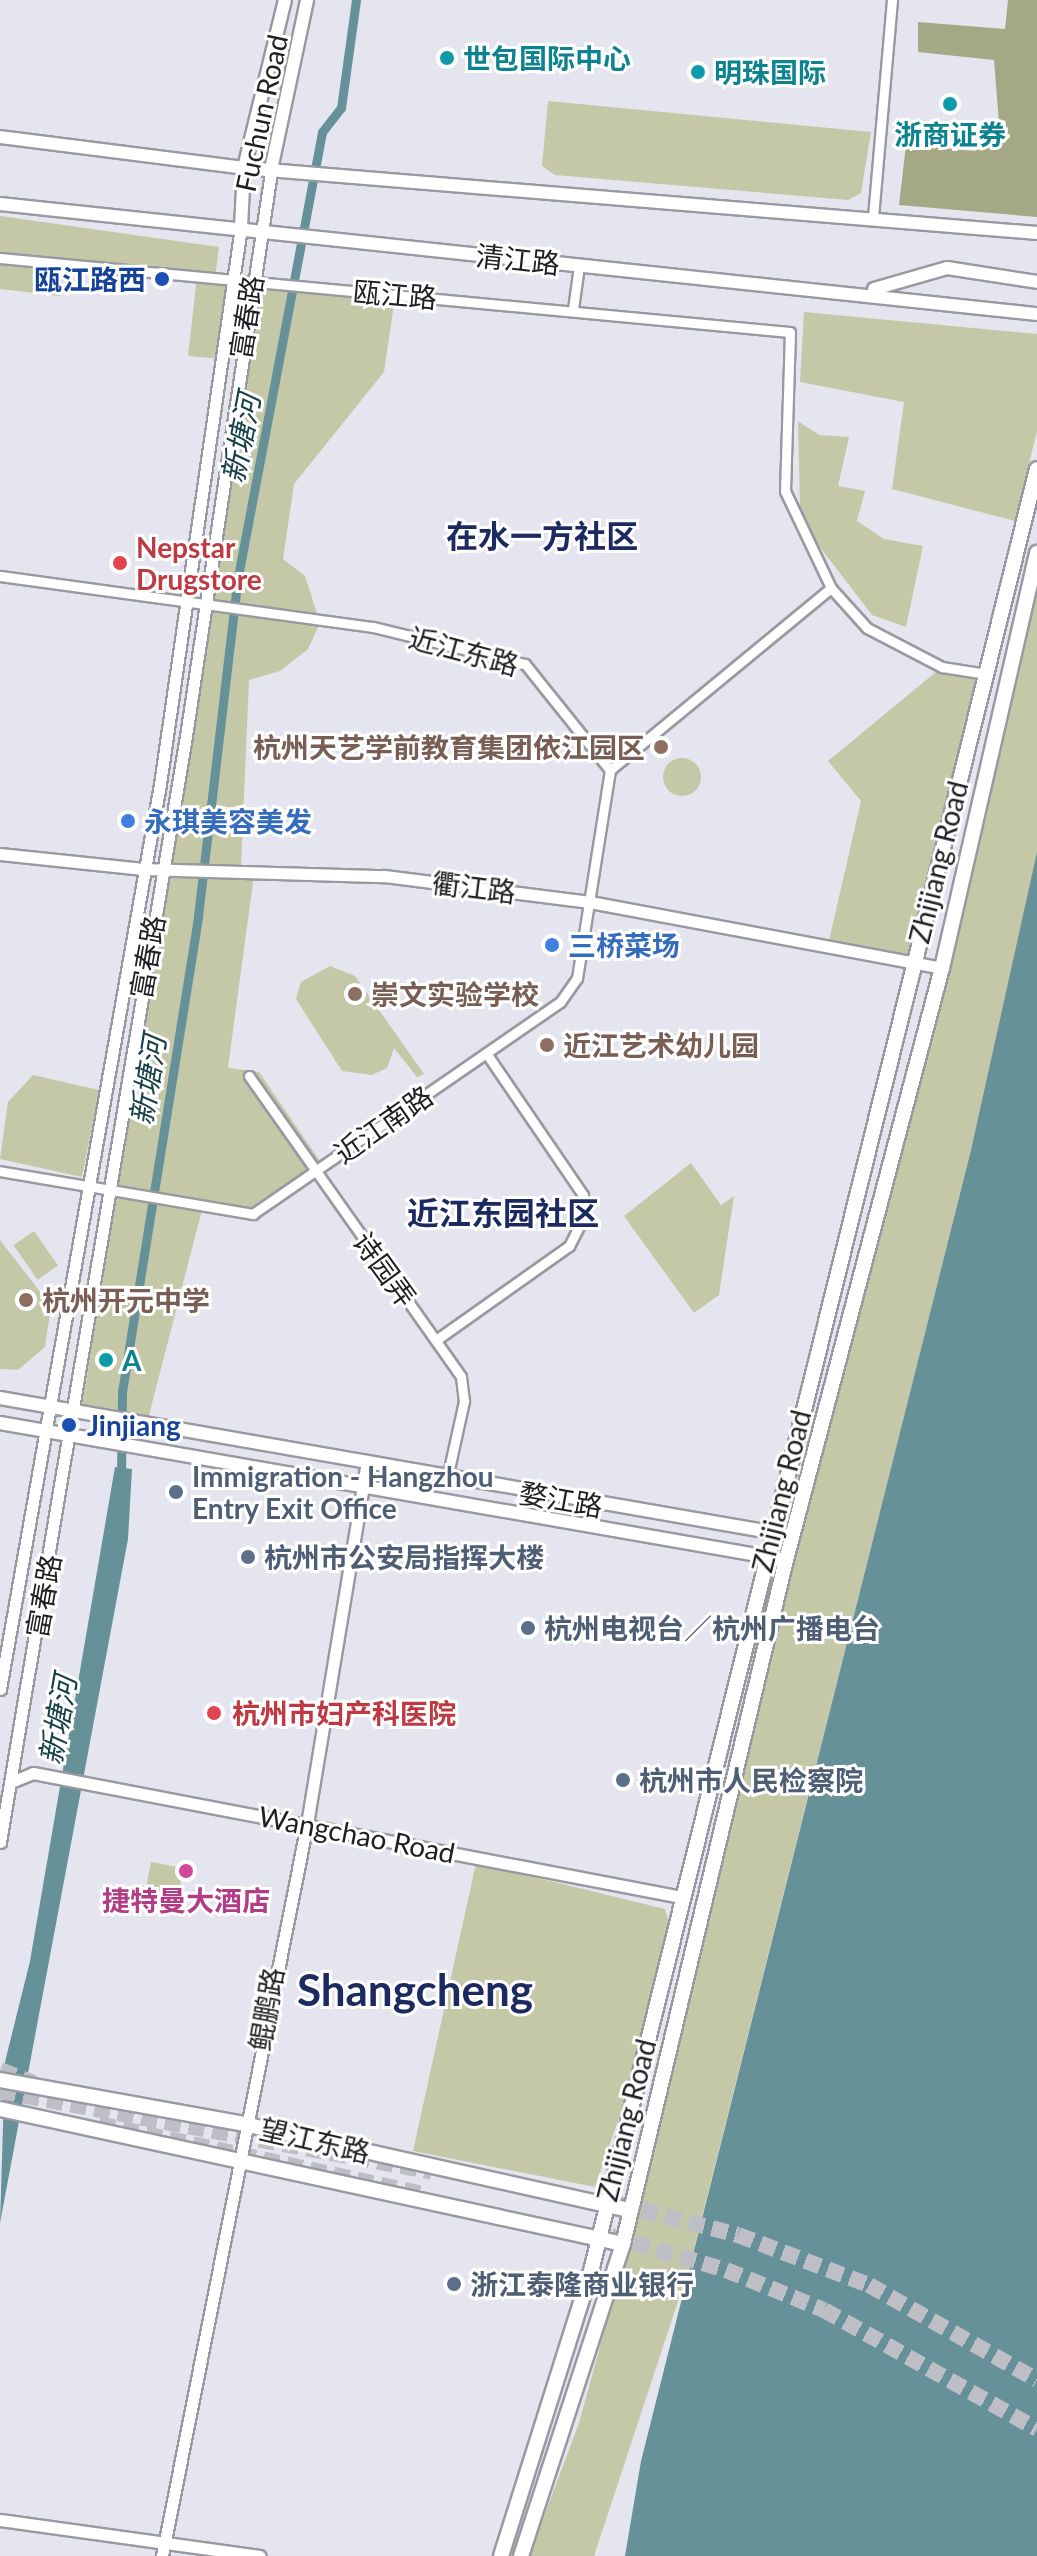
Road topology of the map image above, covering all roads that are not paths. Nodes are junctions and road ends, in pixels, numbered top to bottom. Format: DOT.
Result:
graph roads {
  1 [pos="285,0"];
  2 [pos="307,0"];
  3 [pos="892,0"];
  4 [pos="0,137"];
  5 [pos="272,165"];
  6 [pos="244,168"];
  7 [pos="0,204"];
  8 [pos="873,217"];
  9 [pos="241,227"];
  10 [pos="261,229"];
  11 [pos="1037,233"];
  12 [pos="0,258"];
  13 [pos="579,266"];
  14 [pos="234,280"];
  15 [pos="250,282"];
  16 [pos="1037,282"];
  17 [pos="867,291"];
  18 [pos="573,309"];
  19 [pos="1037,314"];
  20 [pos="1037,469"];
  21 [pos="1037,553"];
  22 [pos="0,576"];
  23 [pos="831,588"];
  24 [pos="185,601"];
  25 [pos="202,603"];
  26 [pos="986,674"];
  27 [pos="610,770"];
  28 [pos="0,854"];
  29 [pos="162,867"];
  30 [pos="143,869"];
  31 [pos="590,902"];
  32 [pos="912,961"];
  33 [pos="942,968"];
  34 [pos="486,1053"];
  35 [pos="249,1076"];
  36 [pos="0,1171"];
  37 [pos="315,1171"];
  38 [pos="91,1188"];
  39 [pos="107,1191"];
  40 [pos="436,1340"];
  41 [pos="0,1398"];
  42 [pos="52,1407"];
  43 [pos="72,1410"];
  44 [pos="0,1423"];
  45 [pos="42,1431"];
  46 [pos="69,1436"];
  47 [pos="367,1461"];
  48 [pos="447,1478"];
  49 [pos="362,1489"];
  50 [pos="770,1533"];
  51 [pos="793,1536"];
  52 [pos="765,1556"];
  53 [pos="786,1560"];
  54 [pos="0,1689"];
  55 [pos="15,1755"];
  56 [pos="38,1774"];
  57 [pos="11,1782"];
  58 [pos="307,1824"];
  59 [pos="0,1842"];
  60 [pos="681,1897"];
  61 [pos="0,2080"];
  62 [pos="0,2109"];
  63 [pos="244,2124"];
  64 [pos="238,2158"];
  65 [pos="604,2208"];
  66 [pos="628,2210"];
  67 [pos="599,2240"];
  68 [pos="623,2244"];
  69 [pos="0,2520"];
  70 [pos="165,2538"];
  71 [pos="162,2556"];
  72 [pos="260,2556"];
  73 [pos="501,2556"];
  74 [pos="521,2556"];
  1 -- 6 [label="main road, Fuchun Road"];
  2 -- 5 [label="main road, Fuchun Road"];
  3 -- 8 [label="street"];
  4 -- 6 [label="main road"];
  5 -- 6 [label="main road"];
  5 -- 8 [label="main road"];
  5 -- 10 [label="street, 富春路"];
  6 -- 9 [label="main road, Fuchun Road"];
  7 -- 9 [label="main road, 清江路"];
  8 -- 11 [label="main road"];
  9 -- 10 [label="main road, 清江路"];
  9 -- 14 [label="street, 富春路"];
  10 -- 13 [label="main road, 清江路"];
  10 -- 15 [label="street, 富春路"];
  12 -- 14 [label="street, 瓯江路"];
  13 -- 17 [label="main road, 清江路"];
  13 -- 18 [label="street"];
  14 -- 15 [label="street, 瓯江路"];
  14 -- 24 [label="street, 富春路"];
  15 -- 18 [label="street, 瓯江路"];
  15 -- 25 [label="street, 富春路"];
  16 -- 17 [label="main road"];
  17 -- 19 [label="main road, 清江路"];
  18 -- 23 [label="street, 瓯江路"];
  20 -- 26 [label="main road, Zhijiang Road"];
  21 -- 33 [label="main road, Zhijiang Road"];
  22 -- 24 [label="street, 近江东路"];
  23 -- 26 [label="street"];
  23 -- 27 [label="street"];
  24 -- 25 [label="street, 近江东路"];
  24 -- 30 [label="street, 富春路"];
  25 -- 27 [label="street, 近江东路"];
  25 -- 29 [label="street, 富春路"];
  26 -- 32 [label="main road, Zhijiang Road"];
  27 -- 31 [label="street"];
  28 -- 30 [label="street, 衢江路"];
  29 -- 30 [label="street, 衢江路"];
  29 -- 31 [label="street, 衢江路"];
  29 -- 39 [label="street, 富春路"];
  30 -- 38 [label="street, 富春路"];
  31 -- 32 [label="street, 衢江路"];
  31 -- 34 [label="street, 近江南路"];
  32 -- 33 [label="street, 衢江路"];
  32 -- 50 [label="main road, Zhijiang Road"];
  33 -- 51 [label="main road, Zhijiang Road"];
  34 -- 37 [label="street, 近江南路"];
  34 -- 40 [label="street"];
  35 -- 37 [label="street, 诗园弄"];
  36 -- 38 [label="street, 近江南路"];
  37 -- 39 [label="street, 近江南路"];
  37 -- 40 [label="street, 诗园弄"];
  38 -- 39 [label="street, 近江南路"];
  38 -- 42 [label="street, 富春路"];
  39 -- 43 [label="street, 富春路"];
  40 -- 48 [label="street, 诗园弄"];
  41 -- 42 [label="main road, 婺江路"];
  42 -- 43 [label="main road, 婺江路"];
  42 -- 45 [label="street, 富春路"];
  43 -- 46 [label="street, 富春路"];
  43 -- 47 [label="main road, 婺江路"];
  44 -- 45 [label="main road, 婺江路"];
  45 -- 46 [label="main road, 婺江路"];
  45 -- 54 [label="street, 富春路"];
  46 -- 49 [label="main road, 婺江路"];
  46 -- 55 [label="street, 富春路"];
  47 -- 48 [label="main road, 婺江路"];
  47 -- 49 [label="street, 鲲鹏路"];
  48 -- 50 [label="main road, 婺江路"];
  49 -- 52 [label="main road, 婺江路"];
  49 -- 58 [label="street, 鲲鹏路"];
  50 -- 51 [label="main road, 婺江路"];
  50 -- 52 [label="main road, Zhijiang Road"];
  51 -- 53 [label="main road, Zhijiang Road"];
  52 -- 53 [label="main road, 婺江路"];
  52 -- 60 [label="main road, Zhijiang Road"];
  53 -- 66 [label="main road, Zhijiang Road"];
  55 -- 56 [label="street"];
  55 -- 57 [label="street, 富春路"];
  56 -- 57 [label="street"];
  56 -- 58 [label="street, Wangchao Road"];
  57 -- 59 [label="street, 富春路"];
  58 -- 60 [label="street, Wangchao Road"];
  58 -- 63 [label="street, 鲲鹏路"];
  60 -- 65 [label="main road, Zhijiang Road"];
  61 -- 63 [label="main road, 望江东路"];
  62 -- 64 [label="main road, 望江东路"];
  63 -- 64 [label="street, 鲲鹏路"];
  63 -- 65 [label="main road, 望江东路"];
  64 -- 67 [label="main road, 望江东路"];
  64 -- 70 [label="street, 鲲鹏路"];
  65 -- 66 [label="main road, 望江东路"];
  65 -- 67 [label="main road, Zhijiang Road"];
  66 -- 68 [label="main road, Zhijiang Road"];
  67 -- 68 [label="main road, 望江东路"];
  67 -- 73 [label="main road, Zhijiang Road"];
  68 -- 74 [label="main road, Zhijiang Road"];
  69 -- 70 [label="street"];
  70 -- 71 [label="street, 鲲鹏路"];
  70 -- 72 [label="street"];
}
